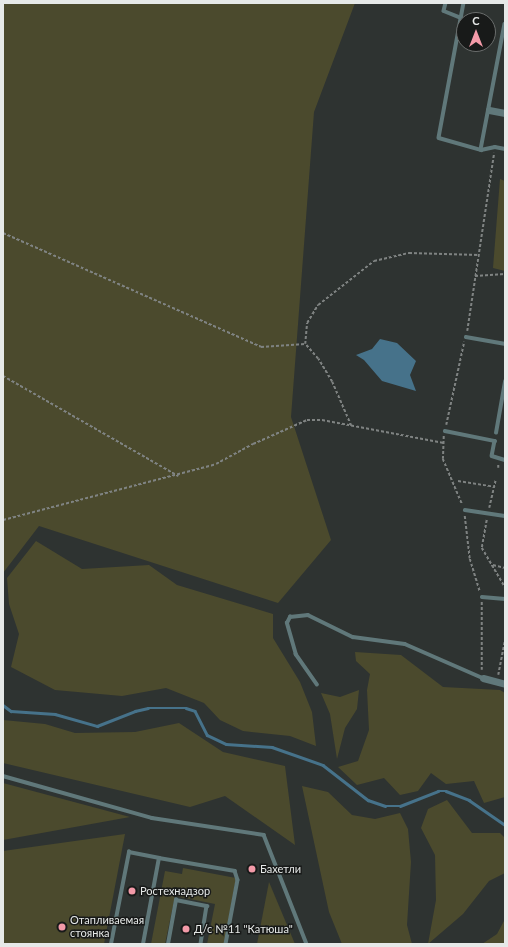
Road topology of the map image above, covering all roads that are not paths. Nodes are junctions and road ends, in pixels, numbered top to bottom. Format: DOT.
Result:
graph roads {
  1 [pos="446,3"];
  2 [pos="456,16"];
  3 [pos="505,24"];
  4 [pos="456,45"];
  5 [pos="489,110"];
  6 [pos="505,113"];
  7 [pos="505,149"];
  8 [pos="481,150"];
  9 [pos="466,336"];
  10 [pos="505,344"];
  11 [pos="505,382"];
  12 [pos="445,431"];
  13 [pos="496,434"];
  14 [pos="505,460"];
  15 [pos="465,510"];
  16 [pos="505,516"];
  17 [pos="482,597"];
  18 [pos="505,599"];
  19 [pos="482,678"];
  20 [pos="505,684"];
  21 [pos="317,685"];
  22 [pos="3,776"];
  23 [pos="159,858"];
  24 [pos="111,944"];
  25 [pos="143,944"];
  26 [pos="168,944"];
  27 [pos="201,944"];
  28 [pos="226,944"];
  29 [pos="307,944"];
  1 -- 2 [label="lane"];
  3 -- 5 [label="lane"];
  4 -- 8 [label="lane"];
  5 -- 6 [label="street"];
  5 -- 8 [label="lane"];
  7 -- 8 [label="lane"];
  9 -- 10 [label="lane"];
  11 -- 13 [label="lane"];
  12 -- 14 [label="lane"];
  15 -- 16 [label="lane"];
  17 -- 18 [label="lane"];
  19 -- 20 [label="street"];
  19 -- 21 [label="lane"];
  22 -- 29 [label="lane"];
  23 -- 24 [label="lane"];
  23 -- 25 [label="lane"];
  23 -- 28 [label="lane"];
  26 -- 27 [label="lane"];
}
